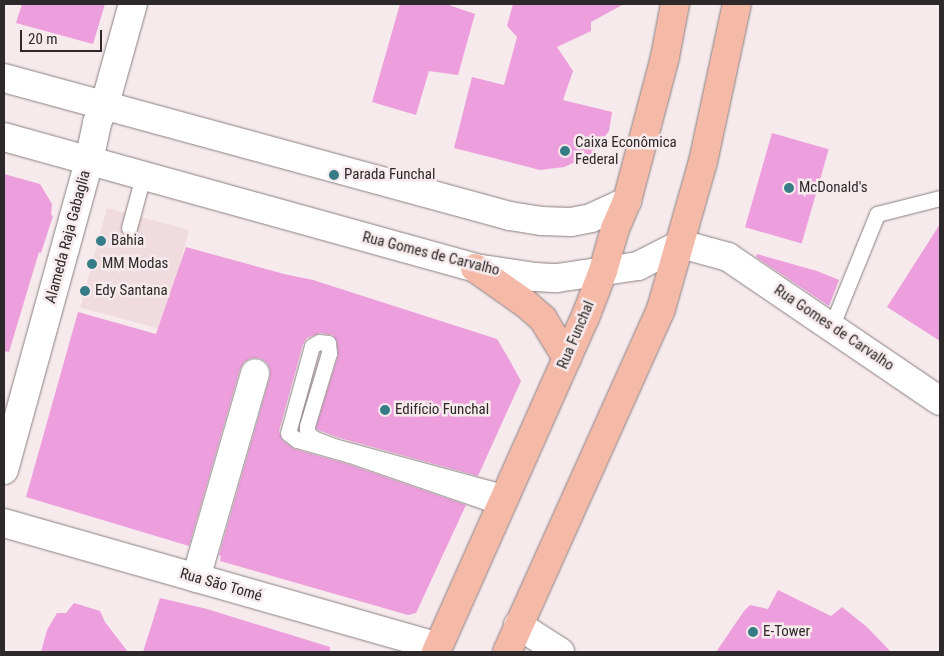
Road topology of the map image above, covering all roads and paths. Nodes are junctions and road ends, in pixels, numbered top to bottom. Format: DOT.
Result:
graph roads {
  1 [pos="133,4"];
  2 [pos="675,4"];
  3 [pos="737,4"];
  4 [pos="4,78"];
  5 [pos="105,104"];
  6 [pos="4,137"];
  7 [pos="89,161"];
  8 [pos="143,176"];
  9 [pos="940,198"];
  10 [pos="627,202"];
  11 [pos="128,228"];
  12 [pos="681,244"];
  13 [pos="475,268"];
  14 [pos="603,271"];
  15 [pos="832,325"];
  16 [pos="568,358"];
  17 [pos="256,372"];
  18 [pos="940,401"];
  19 [pos="4,470"];
  20 [pos="503,500"];
  21 [pos="4,523"];
  22 [pos="196,578"];
  23 [pos="518,626"];
  24 [pos="439,650"];
  25 [pos="507,652"];
  26 [pos="560,652"];
  1 -- 5 [label="street, Alameda Raja Gabaglia"];
  2 -- 10 [label="main road, Rua Funchal"];
  3 -- 12 [label="main road"];
  4 -- 5 [label="street"];
  5 -- 7 [label="street, Alameda Raja Gabaglia"];
  5 -- 10 [label="street"];
  6 -- 7 [label="street, Rua Gomes de Carvalho"];
  7 -- 8 [label="street, Rua Gomes de Carvalho"];
  7 -- 19 [label="street, Alameda Raja Gabaglia"];
  8 -- 11 [label="lane"];
  8 -- 13 [label="street, Rua Gomes de Carvalho"];
  9 -- 15 [label="lane"];
  10 -- 14 [label="main road, Rua Funchal"];
  12 -- 14 [label="street, Rua Gomes de Carvalho"];
  12 -- 15 [label="street, Rua Gomes de Carvalho"];
  12 -- 23 [label="main road"];
  13 -- 14 [label="street, Rua Gomes de Carvalho"];
  13 -- 16 [label="main road"];
  14 -- 16 [label="main road, Rua Funchal"];
  15 -- 18 [label="street, Rua Gomes de Carvalho"];
  16 -- 20 [label="main road, Rua Funchal"];
  17 -- 22 [label="street"];
  20 -- 20 [label="lane"];
  20 -- 24 [label="main road, Rua Funchal"];
  21 -- 22 [label="street, Rua São Tomé"];
  22 -- 24 [label="street, Rua São Tomé"];
  23 -- 25 [label="main road"];
  23 -- 26 [label="street"];
}
